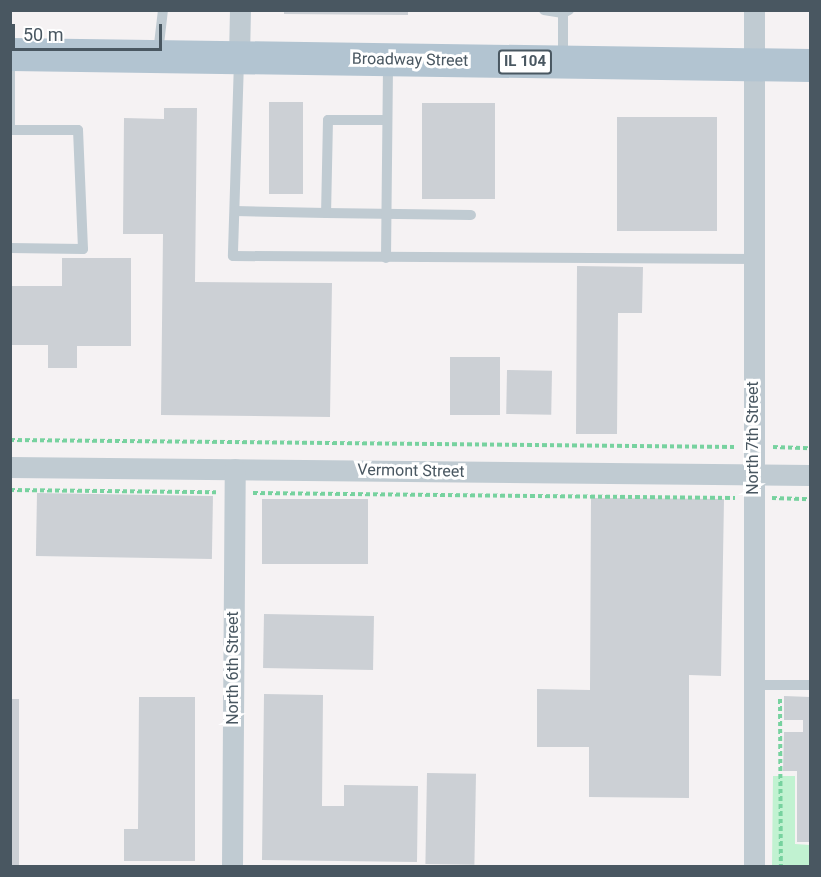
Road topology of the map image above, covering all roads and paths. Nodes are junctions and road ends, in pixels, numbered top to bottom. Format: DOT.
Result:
graph roads {
  1 [pos="163,10"];
  2 [pos="240,10"];
  3 [pos="544,10"];
  4 [pos="754,10"];
  5 [pos="566,12"];
  6 [pos="10,54"];
  7 [pos="158,57"];
  8 [pos="239,57"];
  9 [pos="388,60"];
  10 [pos="562,63"];
  11 [pos="754,64"];
  12 [pos="810,64"];
  13 [pos="10,68"];
  14 [pos="387,120"];
  15 [pos="11,130"];
  16 [pos="235,211"];
  17 [pos="326,213"];
  18 [pos="387,215"];
  19 [pos="471,215"];
  20 [pos="10,248"];
  21 [pos="386,258"];
  22 [pos="755,259"];
  23 [pos="10,440"];
  24 [pos="753,447"];
  25 [pos="810,448"];
  26 [pos="10,467"];
  27 [pos="235,469"];
  28 [pos="753,475"];
  29 [pos="810,476"];
  30 [pos="10,490"];
  31 [pos="235,493"];
  32 [pos="753,498"];
  33 [pos="810,499"];
  34 [pos="753,685"];
  35 [pos="780,685"];
  36 [pos="810,686"];
  37 [pos="232,867"];
  38 [pos="754,867"];
  39 [pos="781,867"];
  1 -- 7 [label="lane"];
  2 -- 8 [label="street"];
  3 -- 5 [label="lane"];
  4 -- 11 [label="street, North 7th Street"];
  5 -- 10 [label="lane"];
  6 -- 7 [label="main road, Broadway Street / IL 104"];
  7 -- 8 [label="main road, Broadway Street / IL 104"];
  8 -- 9 [label="main road, Broadway Street / IL 104"];
  8 -- 16 [label="lane"];
  9 -- 10 [label="main road, Broadway Street / IL 104"];
  9 -- 14 [label="lane"];
  10 -- 11 [label="main road, Broadway Street / IL 104"];
  11 -- 12 [label="main road, Broadway Street / IL 104"];
  11 -- 22 [label="street, North 7th Street"];
  13 -- 15 [label="lane"];
  14 -- 17 [label="lane"];
  14 -- 18 [label="lane"];
  15 -- 20 [label="lane"];
  16 -- 17 [label="lane"];
  16 -- 21 [label="lane"];
  17 -- 18 [label="lane"];
  18 -- 19 [label="lane"];
  18 -- 21 [label="lane"];
  21 -- 22 [label="lane"];
  22 -- 24 [label="street, North 7th Street"];
  23 -- 24 [label="path"];
  24 -- 25 [label="path"];
  24 -- 28 [label="street, North 7th Street"];
  26 -- 27 [label="street, Vermont Street"];
  27 -- 28 [label="street, Vermont Street"];
  27 -- 31 [label="street, North 6th Street"];
  28 -- 29 [label="street, Vermont Street"];
  28 -- 32 [label="street, North 7th Street"];
  30 -- 31 [label="path"];
  31 -- 32 [label="path"];
  31 -- 37 [label="street, North 6th Street"];
  32 -- 33 [label="path"];
  32 -- 34 [label="street, North 7th Street"];
  34 -- 35 [label="lane"];
  34 -- 38 [label="street, North 7th Street"];
  35 -- 36 [label="lane"];
  35 -- 39 [label="path"];
}
